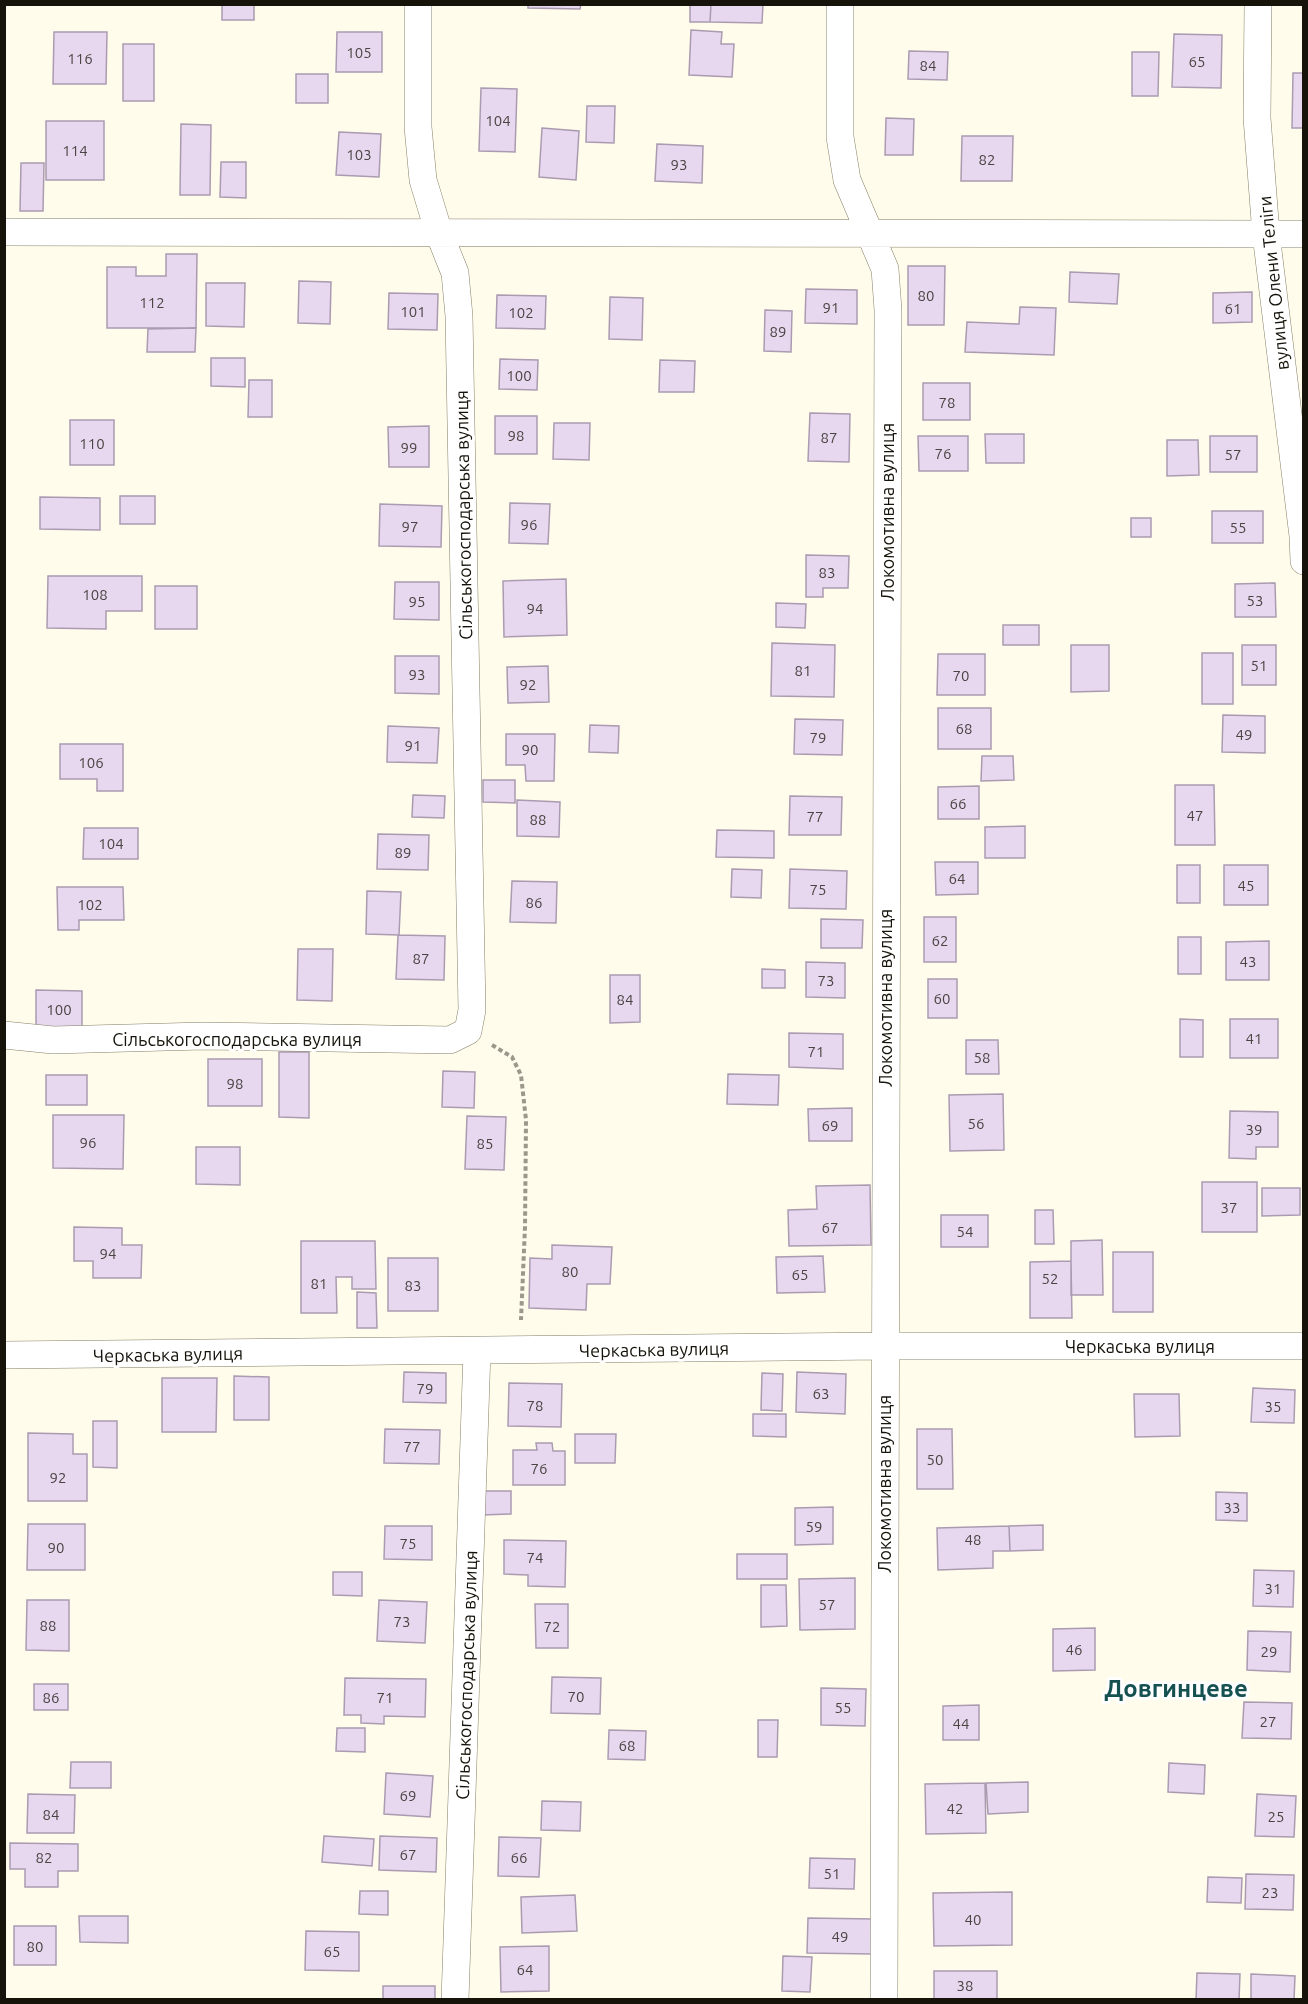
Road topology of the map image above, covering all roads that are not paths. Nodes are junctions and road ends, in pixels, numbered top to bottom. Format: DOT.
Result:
graph roads {
  1 [pos="418,4"];
  2 [pos="840,4"];
  3 [pos="1258,4"];
  4 [pos="4,232"];
  5 [pos="439,233"];
  6 [pos="871,234"];
  7 [pos="1266,234"];
  8 [pos="1304,234"];
  9 [pos="1304,561"];
  10 [pos="4,1035"];
  11 [pos="884,1346"];
  12 [pos="1304,1346"];
  13 [pos="477,1351"];
  14 [pos="4,1355"];
  15 [pos="455,2000"];
  16 [pos="884,2000"];
  1 -- 5 [label="street, Сільськогосподарська вулиця"];
  2 -- 6 [label="street, Локомотивна вулиця"];
  3 -- 7 [label="street, вулиця Олени Теліги"];
  4 -- 5 [label="street"];
  5 -- 6 [label="street"];
  5 -- 10 [label="street, Сільськогосподарська вулиця"];
  6 -- 7 [label="street"];
  6 -- 11 [label="street, Локомотивна вулиця"];
  7 -- 8 [label="street"];
  7 -- 9 [label="street, вулиця Олени Теліги"];
  11 -- 12 [label="street, Черкаська вулиця"];
  11 -- 13 [label="street, Черкаська вулиця"];
  11 -- 16 [label="street, Локомотивна вулиця"];
  13 -- 14 [label="street, Черкаська вулиця"];
  13 -- 15 [label="street, Сільськогосподарська вулиця"];
}
